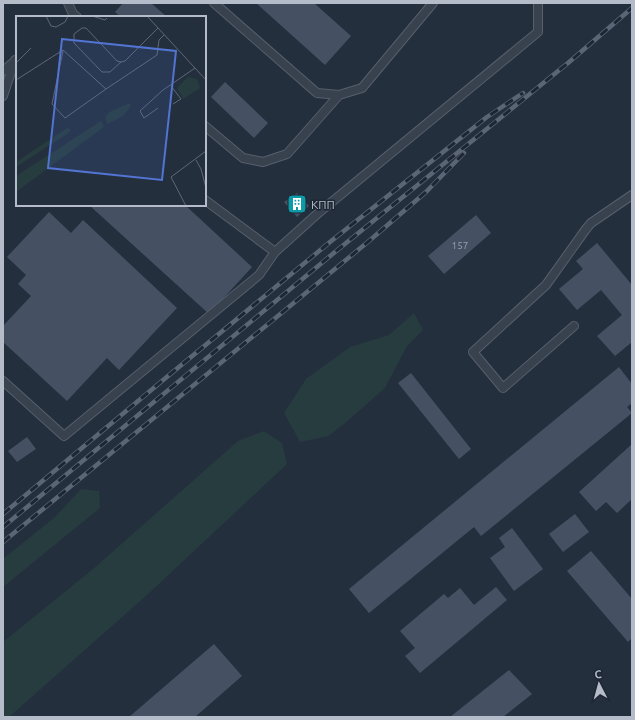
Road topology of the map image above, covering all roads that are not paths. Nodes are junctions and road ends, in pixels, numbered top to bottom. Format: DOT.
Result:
graph roads {
  1 [pos="68,3"];
  2 [pos="214,3"];
  3 [pos="433,3"];
  4 [pos="538,3"];
  5 [pos="75,16"];
  6 [pos="16,61"];
  7 [pos="3,71"];
  8 [pos="339,95"];
  9 [pos="3,96"];
  10 [pos="206,127"];
  11 [pos="631,197"];
  12 [pos="206,201"];
  13 [pos="275,252"];
  14 [pos="574,326"];
  15 [pos="3,381"];
  1 -- 5 [label="lane"];
  2 -- 8 [label="lane"];
  3 -- 8 [label="lane"];
  4 -- 13 [label="lane"];
  6 -- 7 [label="lane"];
  6 -- 9 [label="lane"];
  8 -- 10 [label="lane"];
  11 -- 14 [label="lane"];
  12 -- 13 [label="lane"];
  13 -- 15 [label="lane"];
}
